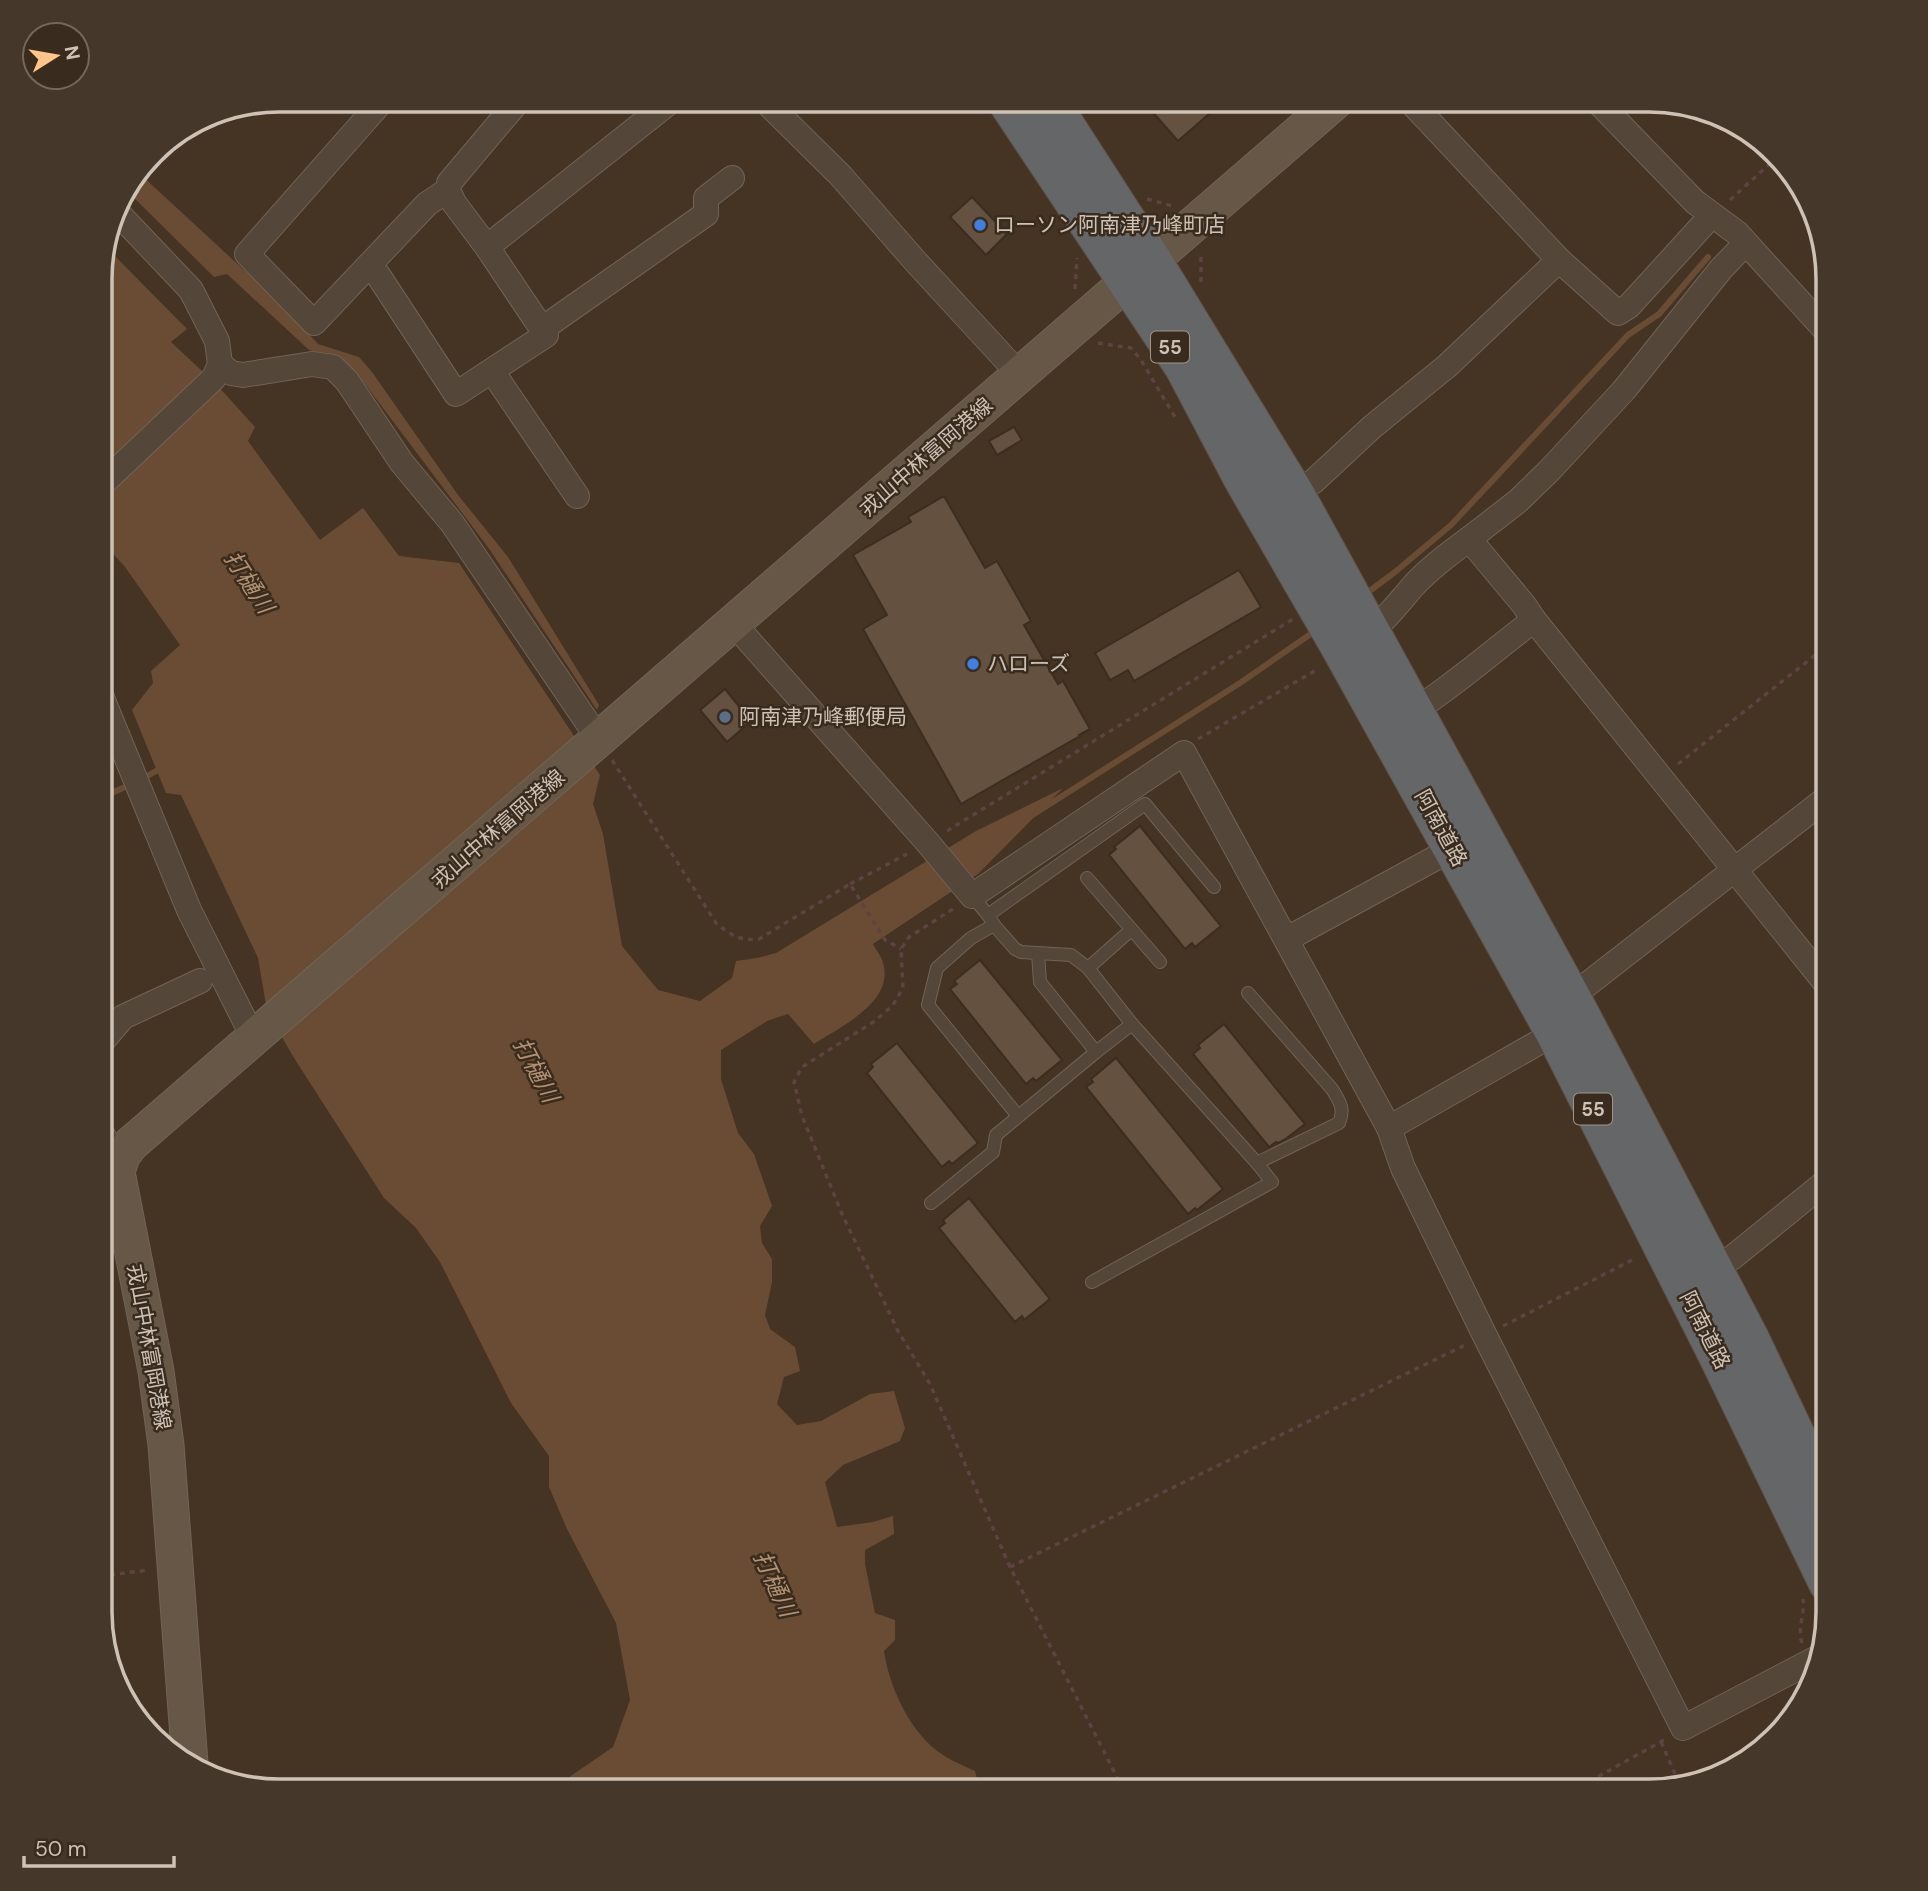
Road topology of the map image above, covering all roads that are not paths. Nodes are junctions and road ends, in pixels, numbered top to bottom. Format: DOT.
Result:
graph roads {
  1 [pos="372,112"];
  2 [pos="509,112"];
  3 [pos="657,112"];
  4 [pos="784,112"];
  5 [pos="1015,112"];
  6 [pos="1055,112"];
  7 [pos="1323,112"];
  8 [pos="1420,112"];
  9 [pos="1608,112"];
  10 [pos="732,178"];
  11 [pos="448,190"];
  12 [pos="1712,216"];
  13 [pos="124,218"];
  14 [pos="1745,244"];
  15 [pos="487,247"];
  16 [pos="1559,260"];
  17 [pos="367,267"];
  18 [pos="1140,271"];
  19 [pos="1816,320"];
  20 [pos="542,329"];
  21 [pos="217,371"];
  22 [pos="492,371"];
  23 [pos="1020,374"];
  24 [pos="112,474"];
  25 [pos="1295,494"];
  26 [pos="577,496"];
  27 [pos="1469,539"];
  28 [pos="1318,604"];
  29 [pos="1534,620"];
  30 [pos="734,624"];
  31 [pos="1355,639"];
  32 [pos="1414,711"];
  33 [pos="112,721"];
  34 [pos="596,744"];
  35 [pos="1816,806"];
  36 [pos="1452,849"];
  37 [pos="1735,870"];
  38 [pos="1087,878"];
  39 [pos="1214,887"];
  40 [pos="969,892"];
  41 [pos="991,920"];
  42 [pos="1131,930"];
  43 [pos="1287,939"];
  44 [pos="1038,953"];
  45 [pos="1160,962"];
  46 [pos="1088,968"];
  47 [pos="1816,971"];
  48 [pos="200,981"];
  49 [pos="1248,993"];
  50 [pos="1571,997"];
  51 [pos="1132,1024"];
  52 [pos="112,1029"];
  53 [pos="1555,1033"];
  54 [pos="259,1034"];
  55 [pos="1096,1052"];
  56 [pos="1017,1116"];
  57 [pos="1389,1128"];
  58 [pos="112,1154"];
  59 [pos="1257,1163"];
  60 [pos="118,1167"];
  61 [pos="1816,1190"];
  62 [pos="931,1203"];
  63 [pos="1714,1269"];
  64 [pos="1092,1282"];
  65 [pos="1816,1478"];
  66 [pos="1816,1559"];
  67 [pos="1808,1663"];
  68 [pos="189,1753"];
  1 -- 17 [label="street"];
  2 -- 11 [label="street"];
  3 -- 15 [label="street"];
  4 -- 23 [label="street"];
  5 -- 18 [label="highway, 阿南道路 / 55"];
  6 -- 18 [label="highway, 阿南道路 / 55"];
  7 -- 18 [label="main road, 戎山中林富岡港線"];
  8 -- 16 [label="street"];
  9 -- 12 [label="street"];
  10 -- 20 [label="street"];
  11 -- 15 [label="street"];
  11 -- 17 [label="street"];
  12 -- 14 [label="street"];
  12 -- 16 [label="street"];
  13 -- 21 [label="street"];
  14 -- 19 [label="street"];
  14 -- 27 [label="street"];
  15 -- 20 [label="street"];
  16 -- 25 [label="street"];
  17 -- 22 [label="street"];
  18 -- 23 [label="main road, 戎山中林富岡港線"];
  18 -- 25 [label="highway, 阿南道路 / 55"];
  18 -- 28 [label="highway, 阿南道路 / 55"];
  20 -- 22 [label="street"];
  21 -- 24 [label="street"];
  21 -- 34 [label="street"];
  22 -- 26 [label="street"];
  23 -- 30 [label="main road, 戎山中林富岡港線"];
  25 -- 28 [label="highway, 阿南道路 / 55"];
  27 -- 29 [label="street"];
  27 -- 31 [label="street"];
  28 -- 31 [label="highway, 阿南道路 / 55"];
  29 -- 32 [label="street"];
  29 -- 37 [label="street"];
  30 -- 34 [label="main road, 戎山中林富岡港線"];
  30 -- 40 [label="street"];
  31 -- 32 [label="highway, 阿南道路 / 55"];
  31 -- 36 [label="highway, 阿南道路 / 55"];
  32 -- 50 [label="highway, 阿南道路 / 55"];
  33 -- 54 [label="street"];
  34 -- 54 [label="main road, 戎山中林富岡港線"];
  35 -- 37 [label="street"];
  36 -- 43 [label="street"];
  36 -- 53 [label="highway, 阿南道路 / 55"];
  37 -- 47 [label="street"];
  37 -- 50 [label="street"];
  38 -- 42 [label="lane"];
  39 -- 41 [label="lane"];
  40 -- 41 [label="lane"];
  40 -- 43 [label="street"];
  41 -- 44 [label="lane"];
  41 -- 56 [label="lane"];
  42 -- 45 [label="lane"];
  42 -- 46 [label="lane"];
  43 -- 57 [label="street"];
  44 -- 46 [label="lane"];
  44 -- 55 [label="lane"];
  46 -- 51 [label="lane"];
  48 -- 52 [label="street"];
  49 -- 59 [label="lane"];
  50 -- 53 [label="street"];
  50 -- 63 [label="highway, 阿南道路 / 55"];
  51 -- 55 [label="lane"];
  51 -- 59 [label="lane"];
  53 -- 57 [label="street"];
  53 -- 66 [label="highway, 阿南道路 / 55"];
  54 -- 60 [label="main road, 戎山中林富岡港線"];
  55 -- 56 [label="lane"];
  56 -- 62 [label="lane"];
  57 -- 67 [label="street"];
  58 -- 60 [label="street"];
  59 -- 64 [label="lane"];
  60 -- 68 [label="main road, 戎山中林富岡港線"];
  61 -- 63 [label="street"];
  63 -- 65 [label="highway, 阿南道路 / 55"];
}
